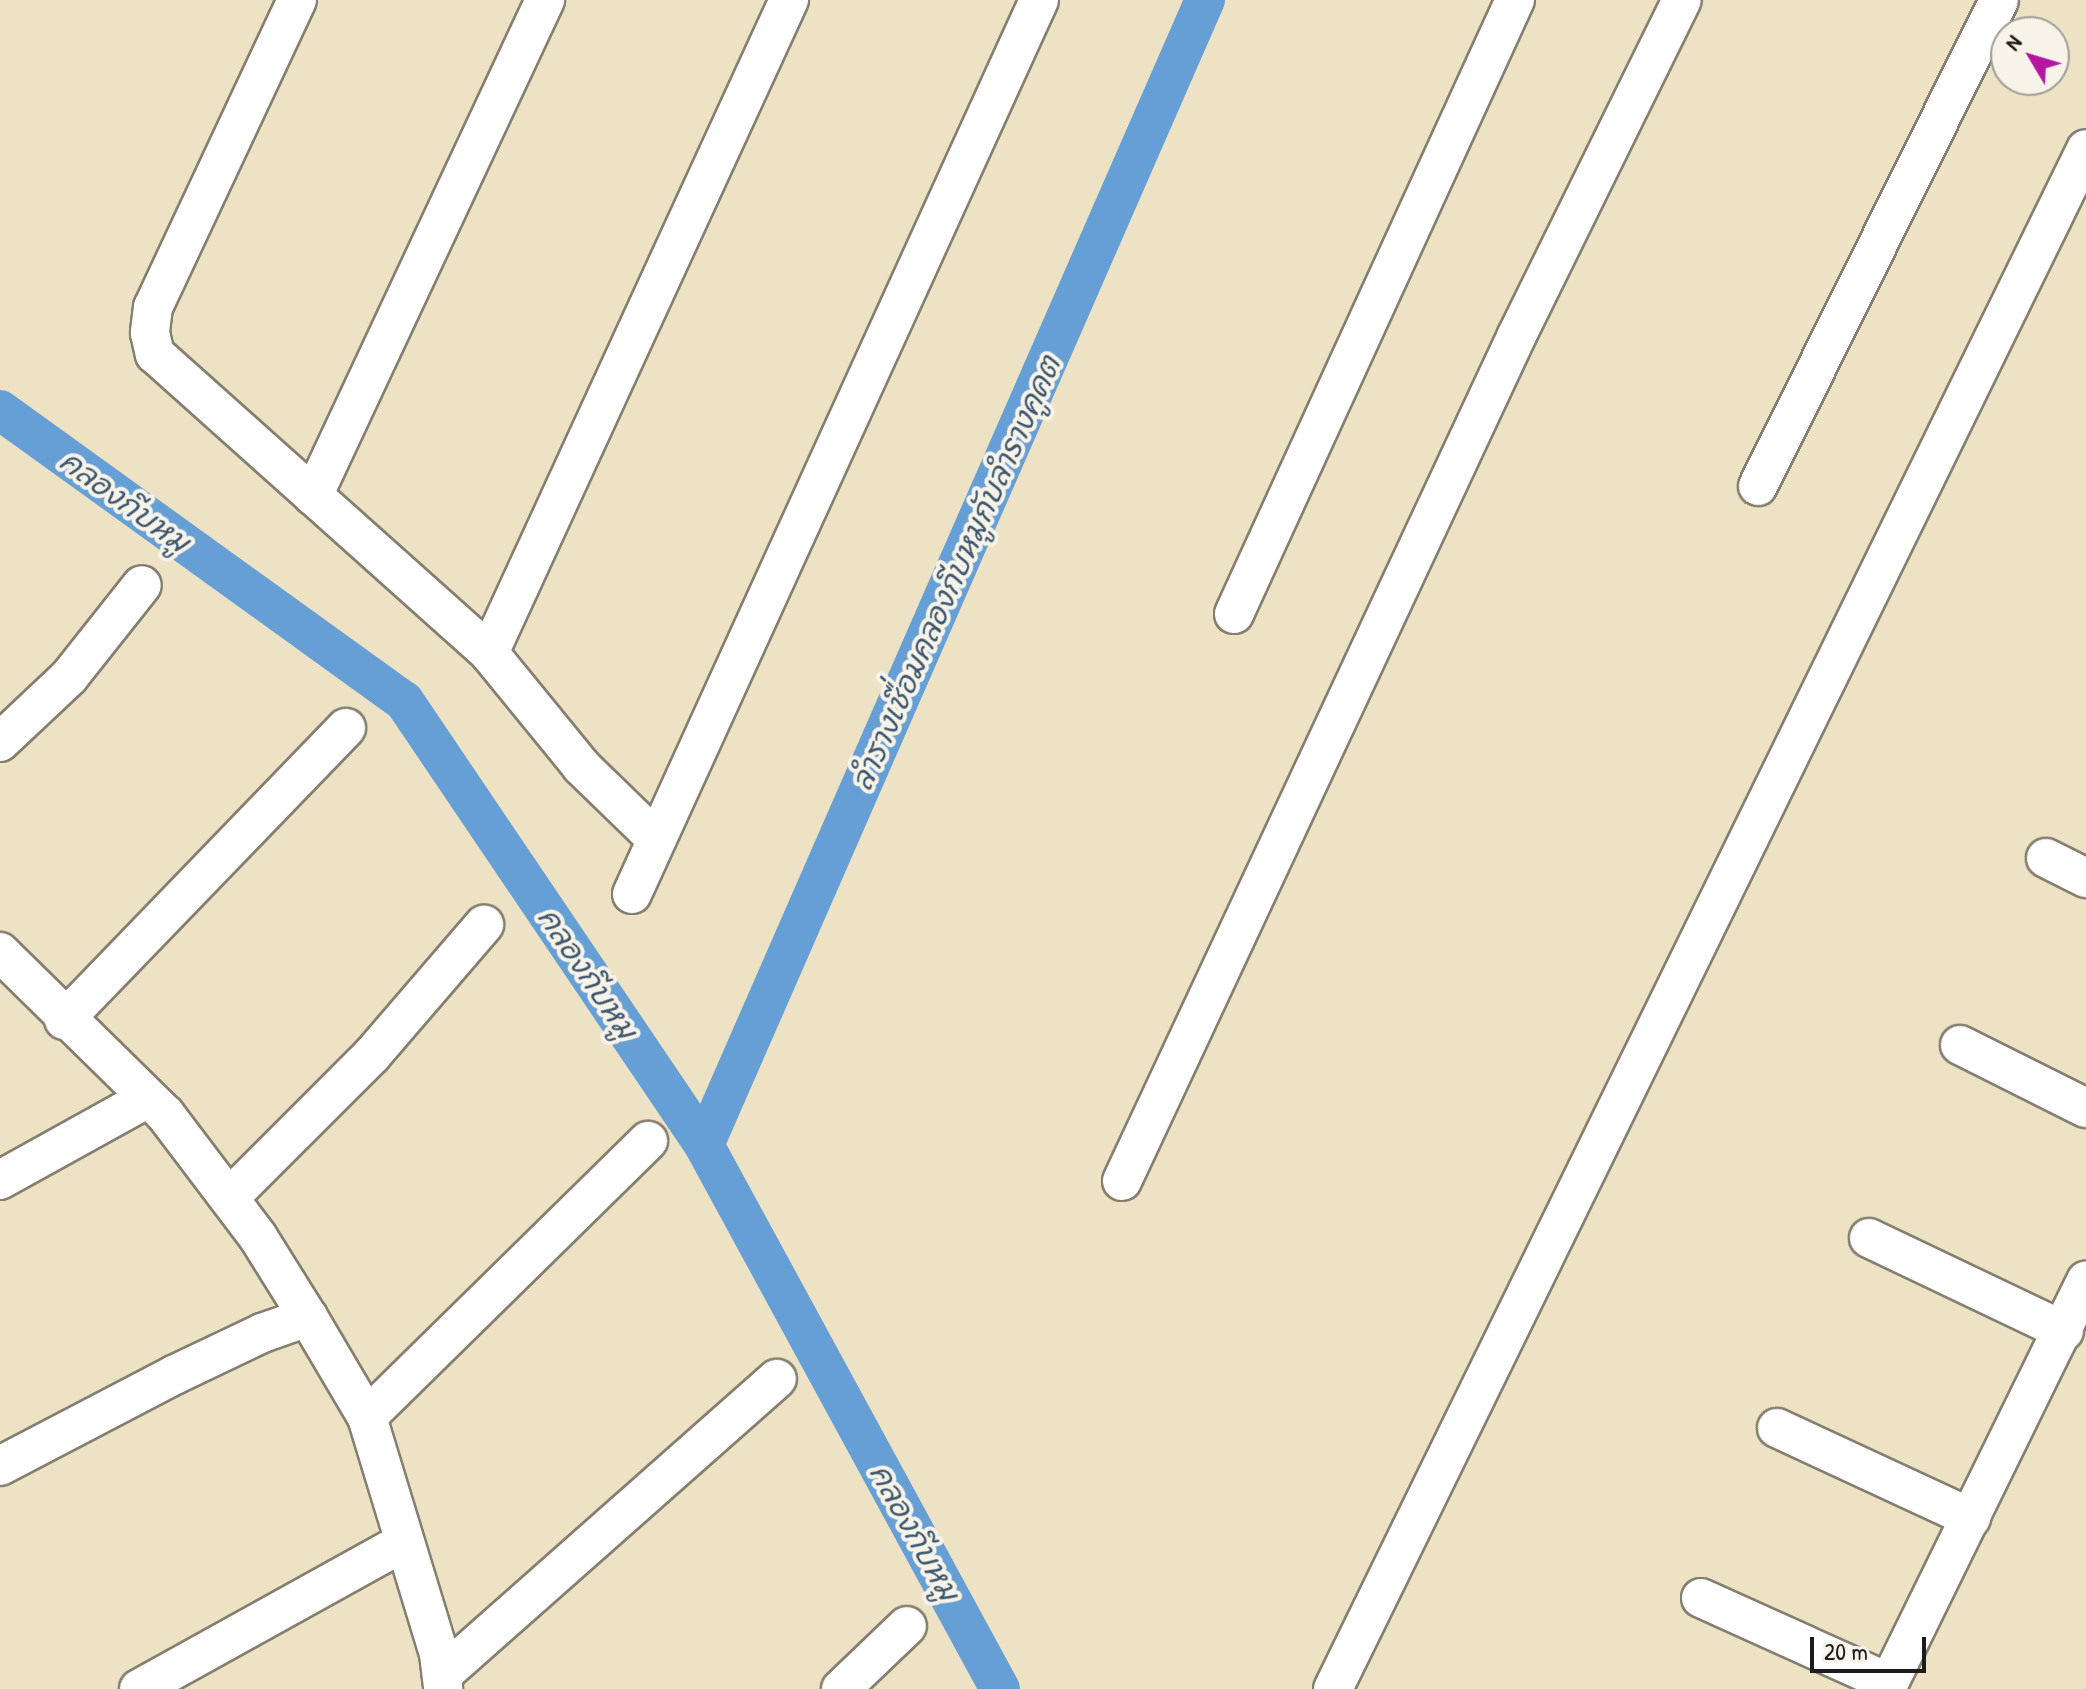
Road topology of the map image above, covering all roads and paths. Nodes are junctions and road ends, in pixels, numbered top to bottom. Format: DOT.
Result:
graph roads {
  1 [pos="297,0"];
  2 [pos="545,0"];
  3 [pos="789,0"];
  4 [pos="1039,0"];
  5 [pos="1515,0"];
  6 [pos="1682,0"];
  7 [pos="1999,0"];
  8 [pos="2086,149"];
  9 [pos="1758,486"];
  10 [pos="313,496"];
  11 [pos="142,585"];
  12 [pos="1234,614"];
  13 [pos="489,653"];
  14 [pos="346,728"];
  15 [pos="0,742"];
  16 [pos="656,839"];
  17 [pos="2046,858"];
  18 [pos="2086,878"];
  19 [pos="632,894"];
  20 [pos="484,925"];
  21 [pos="0,952"];
  22 [pos="64,1020"];
  23 [pos="1960,1045"];
  24 [pos="148,1098"];
  25 [pos="2086,1108"];
  26 [pos="648,1141"];
  27 [pos="0,1180"];
  28 [pos="1122,1181"];
  29 [pos="229,1198"];
  30 [pos="1869,1238"];
  31 [pos="2086,1280"];
  32 [pos="308,1317"];
  33 [pos="2064,1331"];
  34 [pos="777,1379"];
  35 [pos="367,1417"];
  36 [pos="1777,1428"];
  37 [pos="0,1466"];
  38 [pos="1971,1518"];
  39 [pos="404,1542"];
  40 [pos="1701,1598"];
  41 [pos="907,1626"];
  42 [pos="442,1682"];
  43 [pos="1887,1686"];
  44 [pos="139,1689"];
  45 [pos="841,1689"];
  46 [pos="1333,1689"];
  1 -- 10 [label="street"];
  2 -- 10 [label="street"];
  3 -- 13 [label="street"];
  4 -- 16 [label="street"];
  5 -- 12 [label="street"];
  6 -- 28 [label="street"];
  7 -- 9 [label="street"];
  8 -- 46 [label="street"];
  10 -- 13 [label="street"];
  11 -- 15 [label="street"];
  13 -- 16 [label="street"];
  14 -- 22 [label="street"];
  16 -- 19 [label="street"];
  17 -- 18 [label="street"];
  20 -- 29 [label="street"];
  21 -- 22 [label="street"];
  22 -- 24 [label="street"];
  23 -- 25 [label="street"];
  24 -- 27 [label="street"];
  24 -- 29 [label="street"];
  26 -- 35 [label="street"];
  29 -- 32 [label="street"];
  30 -- 33 [label="street"];
  31 -- 33 [label="street"];
  32 -- 35 [label="street"];
  32 -- 37 [label="street"];
  33 -- 38 [label="street"];
  34 -- 42 [label="street"];
  35 -- 39 [label="street"];
  36 -- 38 [label="street"];
  38 -- 43 [label="street"];
  39 -- 42 [label="street"];
  39 -- 44 [label="street"];
  40 -- 43 [label="street"];
  41 -- 45 [label="street"];
}
